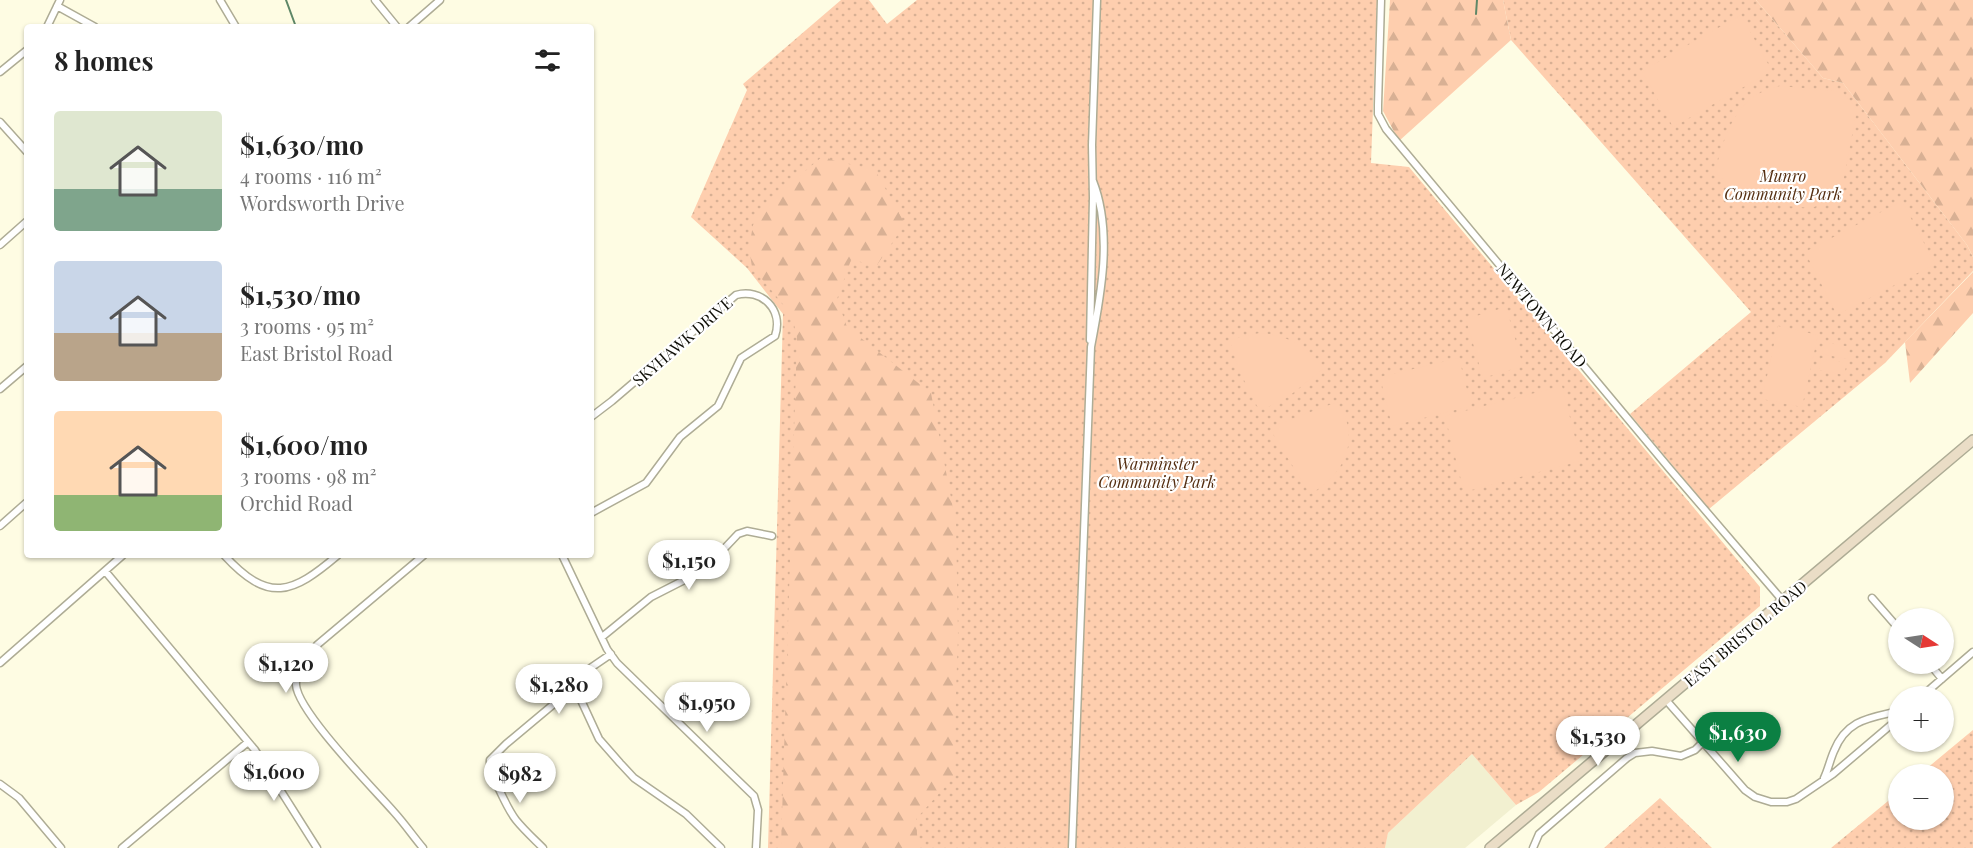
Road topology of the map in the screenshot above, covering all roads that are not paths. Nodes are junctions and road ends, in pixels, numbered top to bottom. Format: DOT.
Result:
graph roads {
  1 [pos="220,0"];
  2 [pos="375,0"];
  3 [pos="440,0"];
  4 [pos="1097,0"];
  5 [pos="1381,0"];
  6 [pos="59,3"];
  7 [pos="48,24"];
  8 [pos="90,24"];
  9 [pos="234,24"];
  10 [pos="395,24"];
  11 [pos="412,24"];
  12 [pos="24,52"];
  13 [pos="0,72"];
  14 [pos="0,122"];
  15 [pos="24,149"];
  16 [pos="1093,181"];
  17 [pos="24,224"];
  18 [pos="0,245"];
  19 [pos="1091,347"];
  20 [pos="24,369"];
  21 [pos="0,389"];
  22 [pos="594,415"];
  23 [pos="1973,440"];
  24 [pos="24,505"];
  25 [pos="594,511"];
  26 [pos="0,526"];
  27 [pos="772,536"];
  28 [pos="120,558"];
  29 [pos="227,558"];
  30 [pos="334,558"];
  31 [pos="420,558"];
  32 [pos="563,558"];
  33 [pos="105,571"];
  34 [pos="1872,598"];
  35 [pos="1783,601"];
  36 [pos="1888,616"];
  37 [pos="602,637"];
  38 [pos="1973,652"];
  39 [pos="610,654"];
  40 [pos="0,663"];
  41 [pos="1939,674"];
  42 [pos="1942,678"];
  43 [pos="574,685"];
  44 [pos="1933,686"];
  45 [pos="1666,700"];
  46 [pos="1888,713"];
  47 [pos="1888,727"];
  48 [pos="248,742"];
  49 [pos="1703,742"];
  50 [pos="1824,779"];
  51 [pos="0,784"];
  52 [pos="61,848"];
  53 [pos="123,848"];
  54 [pos="317,848"];
  55 [pos="423,848"];
  56 [pos="543,848"];
  57 [pos="721,848"];
  58 [pos="756,848"];
  59 [pos="1072,848"];
  60 [pos="1490,848"];
  61 [pos="1533,848"];
  1 -- 9 [label="street"];
  2 -- 10 [label="street"];
  3 -- 11 [label="street"];
  4 -- 16 [label="street"];
  5 -- 35 [label="street, NEWTOWN ROAD"];
  6 -- 7 [label="street"];
  6 -- 8 [label="street"];
  12 -- 13 [label="street"];
  14 -- 15 [label="street"];
  16 -- 19 [label="street"];
  16 -- 19 [label="street"];
  17 -- 18 [label="street"];
  19 -- 59 [label="street"];
  20 -- 21 [label="street"];
  22 -- 25 [label="street, SKYHAWK DRIVE"];
  23 -- 35 [label="main road, EAST BRISTOL ROAD"];
  24 -- 26 [label="street"];
  27 -- 37 [label="street"];
  28 -- 33 [label="street"];
  29 -- 30 [label="street"];
  31 -- 55 [label="street"];
  32 -- 37 [label="street"];
  33 -- 40 [label="street"];
  33 -- 48 [label="street"];
  34 -- 36 [label="street"];
  35 -- 45 [label="main road, EAST BRISTOL ROAD"];
  37 -- 39 [label="street"];
  38 -- 42 [label="street"];
  39 -- 43 [label="street"];
  39 -- 58 [label="street"];
  41 -- 42 [label="street"];
  42 -- 44 [label="street"];
  43 -- 56 [label="street"];
  43 -- 57 [label="street"];
  45 -- 49 [label="street"];
  45 -- 60 [label="main road, EAST BRISTOL ROAD"];
  46 -- 50 [label="street"];
  47 -- 50 [label="street"];
  48 -- 53 [label="street"];
  48 -- 54 [label="street"];
  49 -- 50 [label="street"];
  49 -- 61 [label="street"];
  51 -- 52 [label="street"];
}
